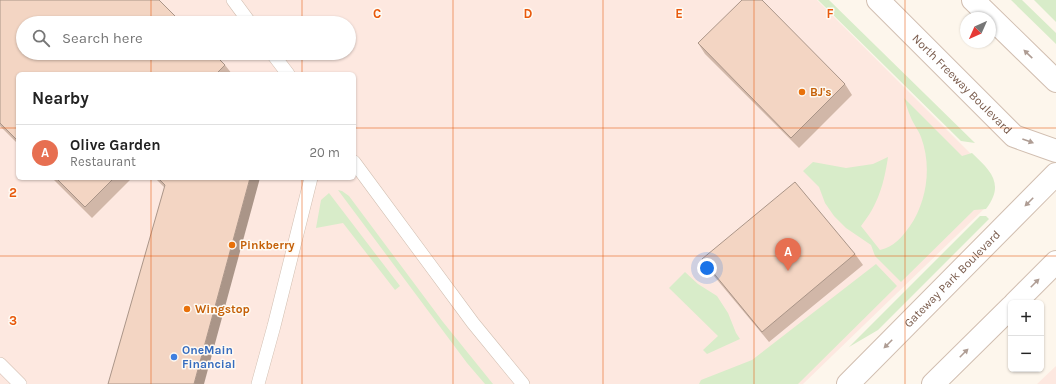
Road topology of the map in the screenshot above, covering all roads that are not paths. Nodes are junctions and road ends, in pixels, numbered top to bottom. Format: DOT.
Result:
graph roads {
  1 [pos="233,0"];
  2 [pos="878,0"];
  3 [pos="973,0"];
  4 [pos="245,16"];
  5 [pos="277,60"];
  6 [pos="286,72"];
  7 [pos="1056,81"];
  8 [pos="1056,151"];
  9 [pos="356,165"];
  10 [pos="1056,174"];
  11 [pos="310,180"];
  12 [pos="1056,262"];
  13 [pos="1018,300"];
  14 [pos="1008,310"];
  15 [pos="0,364"];
  16 [pos="20,384"];
  17 [pos="258,384"];
  18 [pos="523,384"];
  19 [pos="848,384"];
  20 [pos="932,384"];
  1 -- 4 [label="lane"];
  2 -- 8 [label="street, North Freeway Boulevard, one-way"];
  7 -- 3 [label="street, one-way"];
  5 -- 6 [label="lane"];
  9 -- 18 [label="lane"];
  10 -- 19 [label="street, Gateway Park Boulevard, one-way"];
  11 -- 17 [label="lane"];
  13 -- 12 [label="street, one-way"];
  20 -- 14 [label="street, one-way"];
  15 -- 16 [label="lane"];
}
